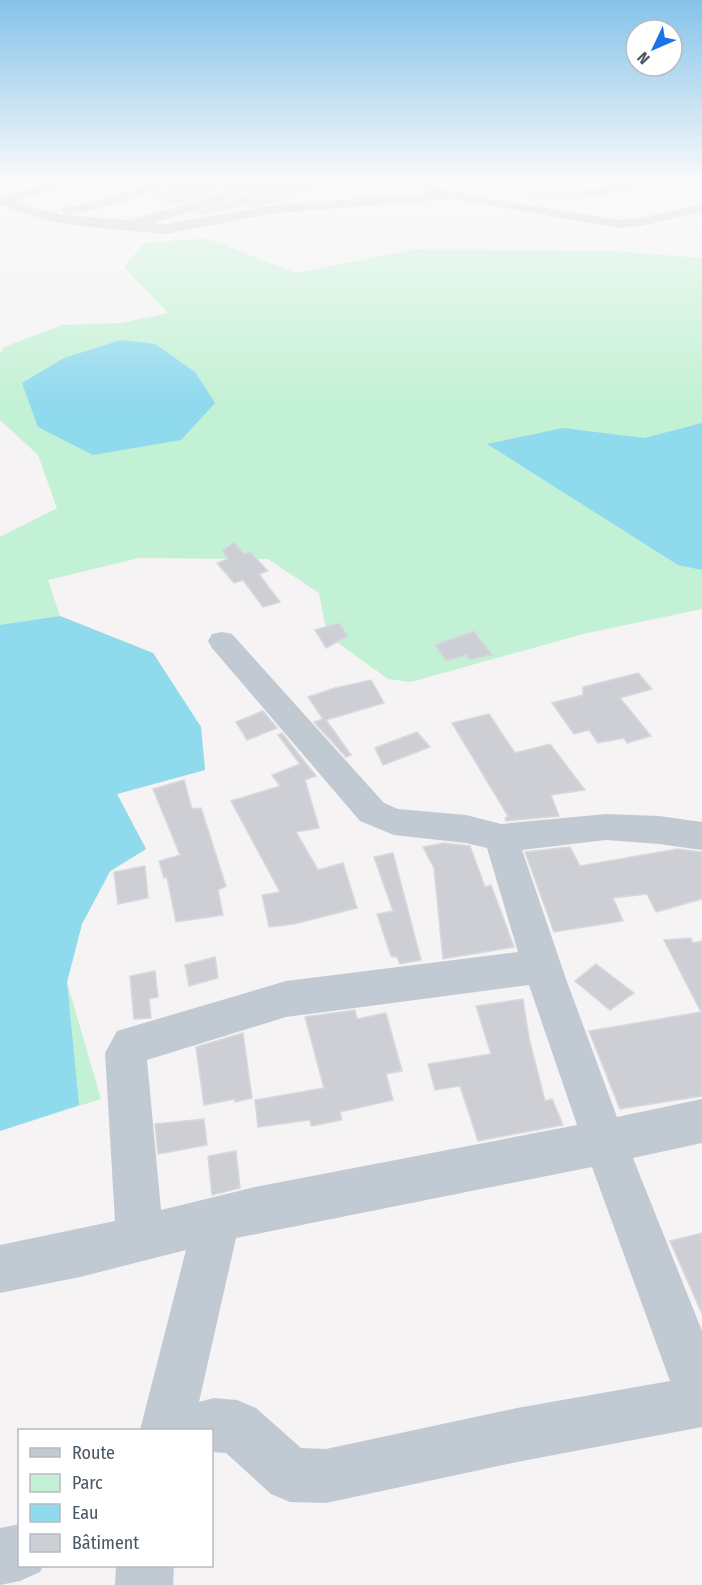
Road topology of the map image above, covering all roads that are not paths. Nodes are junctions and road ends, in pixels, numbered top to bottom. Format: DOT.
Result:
graph roads {
  1 [pos="222,641"];
  2 [pos="702,836"];
  3 [pos="501,838"];
  4 [pos="542,966"];
  5 [pos="702,1121"];
  6 [pos="605,1142"];
  7 [pos="217,1219"];
  8 [pos="140,1238"];
  9 [pos="0,1269"];
  10 [pos="702,1396"];
  11 [pos="702,1401"];
  12 [pos="166,1429"];
  13 [pos="199,1429"];
  14 [pos="18,1552"];
  15 [pos="0,1557"];
  16 [pos="145,1567"];
  17 [pos="144,1585"];
  1 -- 3 [label="street"];
  2 -- 3 [label="street"];
  3 -- 4 [label="street"];
  4 -- 6 [label="street"];
  4 -- 8 [label="street"];
  5 -- 6 [label="street"];
  6 -- 7 [label="street"];
  6 -- 10 [label="street"];
  7 -- 8 [label="street"];
  7 -- 12 [label="street"];
  8 -- 9 [label="street"];
  11 -- 13 [label="street"];
  14 -- 15 [label="street"];
  16 -- 17 [label="street"];
}
